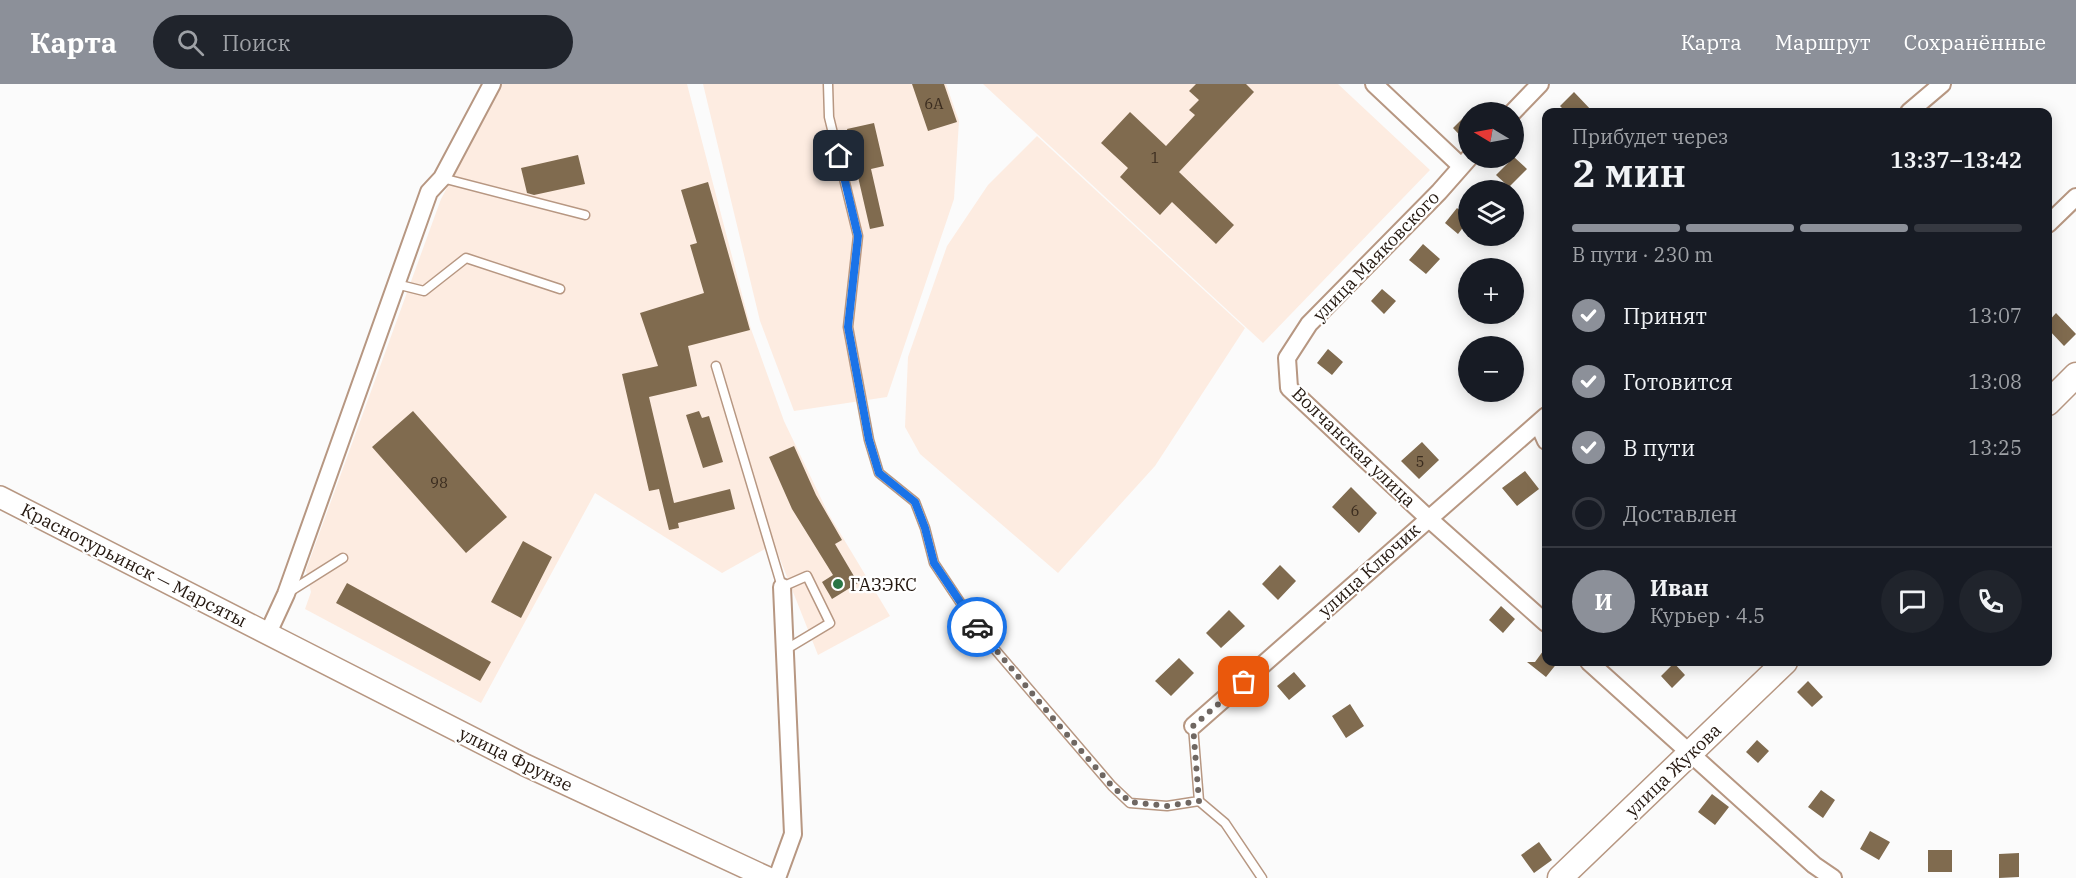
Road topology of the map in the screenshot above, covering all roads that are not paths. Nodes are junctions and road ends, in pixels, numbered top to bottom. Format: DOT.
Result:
graph roads {
  1 [pos="492,84"];
  2 [pos="828,84"];
  3 [pos="1374,84"];
  4 [pos="1540,84"];
  5 [pos="1942,84"];
  6 [pos="1523,102"];
  7 [pos="1914,108"];
  8 [pos="1458,156"];
  9 [pos="1460,168"];
  10 [pos="442,178"];
  11 [pos="2076,197"];
  12 [pos="585,215"];
  13 [pos="2052,220"];
  14 [pos="395,284"];
  15 [pos="560,289"];
  16 [pos="1287,358"];
  17 [pos="716,366"];
  18 [pos="2076,375"];
  19 [pos="2052,399"];
  20 [pos="1542,420"];
  21 [pos="0,497"];
  22 [pos="1428,518"];
  23 [pos="343,558"];
  24 [pos="782,587"];
  25 [pos="286,594"];
  26 [pos="1542,619"];
  27 [pos="268,633"];
  28 [pos="785,650"];
  29 [pos="1594,666"];
  30 [pos="1781,666"];
  31 [pos="1193,726"];
  32 [pos="1692,753"];
  33 [pos="1199,801"];
  34 [pos="768,878"];
  35 [pos="777,878"];
  36 [pos="1262,878"];
  37 [pos="1560,878"];
  38 [pos="1833,878"];
  1 -- 10 [label="street"];
  2 -- 33 [label="lane"];
  3 -- 8 [label="street"];
  4 -- 6 [label="street"];
  5 -- 7 [label="street"];
  9 -- 16 [label="street, улица Маяковского"];
  10 -- 12 [label="lane"];
  10 -- 14 [label="street"];
  11 -- 13 [label="street"];
  14 -- 15 [label="lane"];
  14 -- 25 [label="street"];
  16 -- 22 [label="street, Волчанская улица"];
  17 -- 24 [label="lane"];
  18 -- 19 [label="main road"];
  20 -- 22 [label="street, улица Ключик"];
  21 -- 27 [label="street, Краснотурьинск — Марсяты"];
  22 -- 26 [label="street, Волчанская улица"];
  22 -- 31 [label="street, улица Ключик"];
  23 -- 25 [label="lane"];
  24 -- 28 [label="street"];
  24 -- 28 [label="lane"];
  25 -- 27 [label="street"];
  27 -- 34 [label="street, улица Фрунзе"];
  28 -- 35 [label="street"];
  29 -- 32 [label="street"];
  30 -- 32 [label="main road, улица Жукова"];
  31 -- 33 [label="lane"];
  32 -- 37 [label="main road, улица Жукова"];
  32 -- 38 [label="street"];
  33 -- 36 [label="lane"];
}
